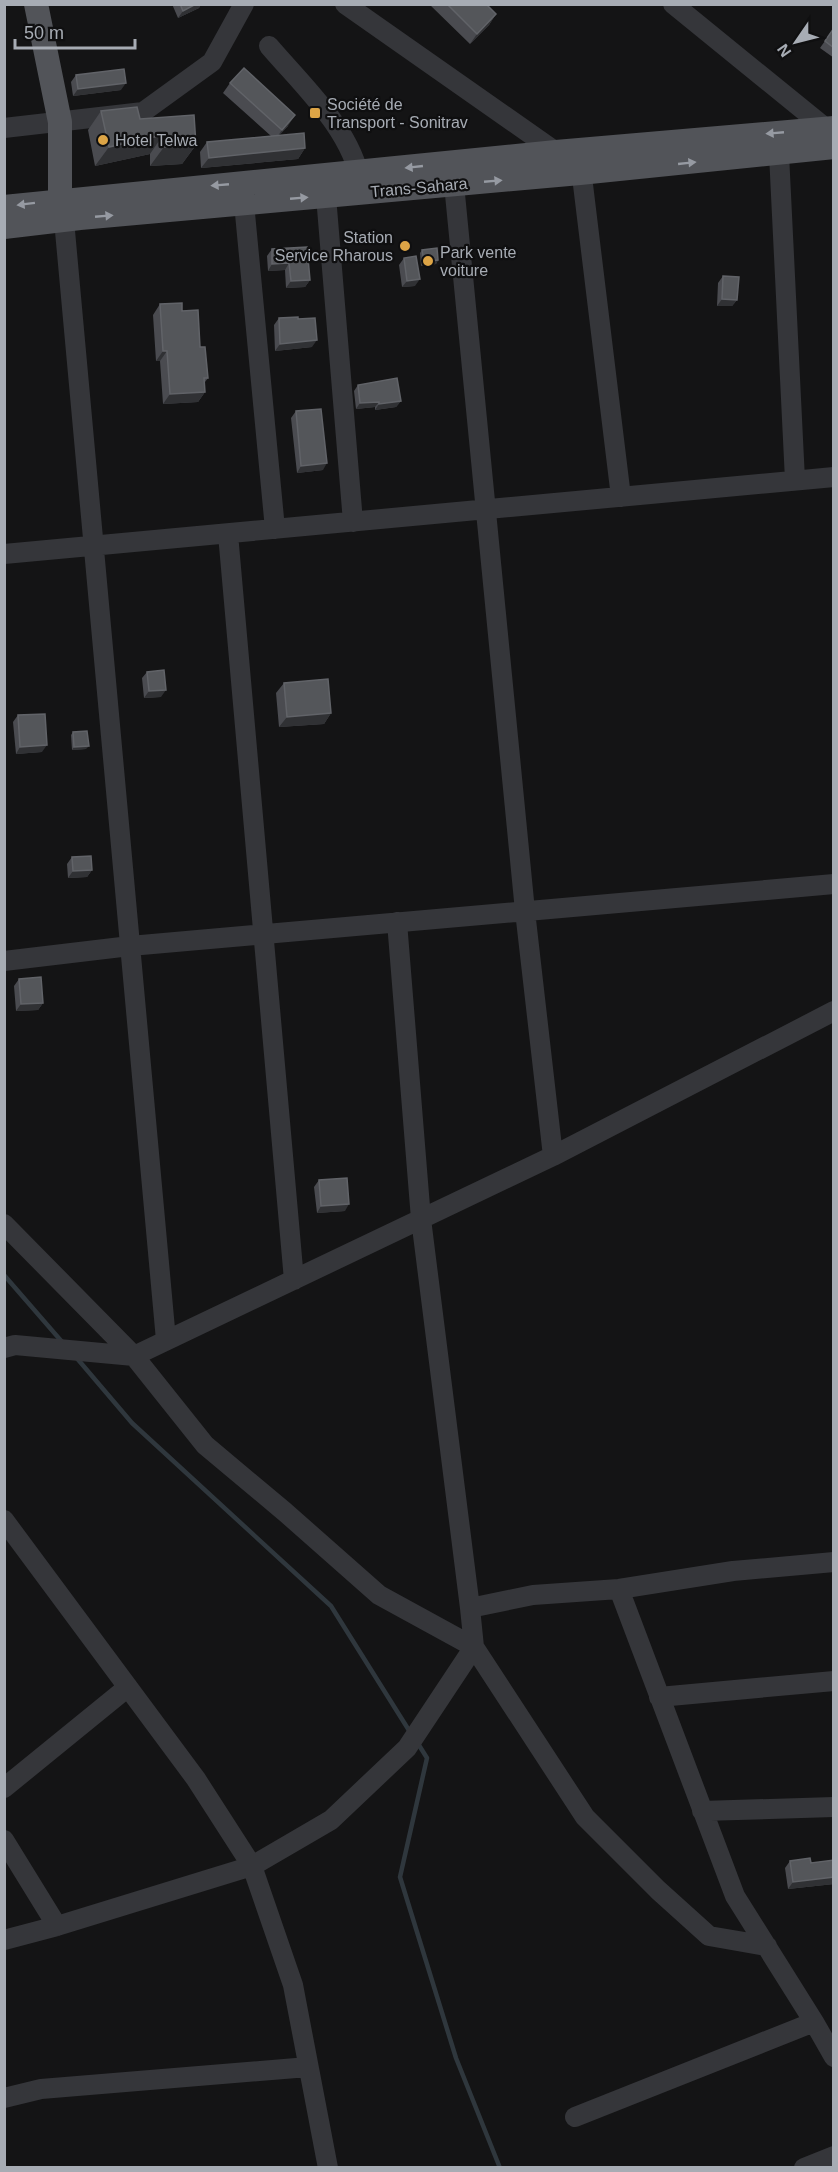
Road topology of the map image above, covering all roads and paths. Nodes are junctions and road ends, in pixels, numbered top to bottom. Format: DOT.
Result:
graph roads {
  1 [pos="36,4"];
  2 [pos="244,4"];
  3 [pos="345,4"];
  4 [pos="673,4"];
  5 [pos="269,46"];
  6 [pos="60,122"];
  7 [pos="4,128"];
  8 [pos="832,135"];
  9 [pos="778,154"];
  10 [pos="572,159"];
  11 [pos="361,182"];
  12 [pos="454,184"];
  13 [pos="326,196"];
  14 [pos="244,203"];
  15 [pos="4,207"];
  16 [pos="62,210"];
  17 [pos="4,227"];
  18 [pos="834,477"];
  19 [pos="795,480"];
  20 [pos="621,497"];
  21 [pos="487,509"];
  22 [pos="353,522"];
  23 [pos="274,529"];
  24 [pos="228,534"];
  25 [pos="93,546"];
  26 [pos="4,554"];
  27 [pos="834,884"];
  28 [pos="525,911"];
  29 [pos="397,922"];
  30 [pos="263,934"];
  31 [pos="130,946"];
  32 [pos="4,961"];
  33 [pos="834,1011"];
  34 [pos="553,1156"];
  35 [pos="421,1219"];
  36 [pos="4,1224"];
  37 [pos="294,1280"];
  38 [pos="166,1340"];
  39 [pos="4,1348"];
  40 [pos="134,1356"];
  41 [pos="4,1520"];
  42 [pos="834,1562"];
  43 [pos="619,1589"];
  44 [pos="470,1608"];
  45 [pos="474,1647"];
  46 [pos="834,1681"];
  47 [pos="128,1687"];
  48 [pos="659,1697"];
  49 [pos="4,1788"];
  50 [pos="834,1807"];
  51 [pos="702,1810"];
  52 [pos="4,1840"];
  53 [pos="252,1866"];
  54 [pos="57,1926"];
  55 [pos="4,1940"];
  56 [pos="766,1946"];
  57 [pos="814,2022"];
  58 [pos="834,2057"];
  59 [pos="308,2067"];
  60 [pos="4,2098"];
  61 [pos="574,2117"];
  62 [pos="834,2156"];
  63 [pos="328,2168"];
  64 [pos="804,2168"];
  1 -- 6 [label="main road"];
  2 -- 6 [label="street"];
  3 -- 10 [label="street"];
  4 -- 8 [label="street"];
  5 -- 11 [label="street"];
  6 -- 7 [label="street"];
  6 -- 16 [label="main road"];
  8 -- 9 [label="main road, Trans-Sahara"];
  8 -- 10 [label="main road, Trans-Sahara, one-way"];
  10 -- 9 [label="main road, Trans-Sahara, one-way"];
  9 -- 19 [label="street"];
  10 -- 11 [label="main road, Trans-Sahara, one-way"];
  12 -- 10 [label="main road, Trans-Sahara, one-way"];
  10 -- 20 [label="street"];
  11 -- 12 [label="main road, Trans-Sahara"];
  11 -- 13 [label="main road, Trans-Sahara"];
  11 -- 16 [label="main road, Trans-Sahara, one-way"];
  12 -- 21 [label="street"];
  14 -- 13 [label="main road, Trans-Sahara, one-way"];
  13 -- 22 [label="street"];
  16 -- 14 [label="main road, Trans-Sahara, one-way"];
  14 -- 23 [label="street"];
  16 -- 15 [label="main road, Trans-Sahara, one-way"];
  16 -- 17 [label="main road, Trans-Sahara"];
  16 -- 25 [label="street"];
  18 -- 19 [label="street"];
  19 -- 20 [label="street"];
  20 -- 21 [label="street"];
  21 -- 22 [label="street"];
  21 -- 28 [label="street"];
  22 -- 23 [label="street"];
  23 -- 24 [label="street"];
  24 -- 25 [label="street"];
  24 -- 30 [label="street"];
  25 -- 26 [label="street"];
  25 -- 31 [label="street"];
  27 -- 28 [label="street"];
  28 -- 29 [label="street"];
  28 -- 34 [label="street"];
  29 -- 30 [label="street"];
  29 -- 35 [label="street"];
  30 -- 31 [label="street"];
  30 -- 37 [label="street"];
  31 -- 32 [label="street"];
  31 -- 38 [label="street"];
  33 -- 34 [label="street"];
  34 -- 35 [label="street"];
  35 -- 37 [label="street"];
  35 -- 44 [label="street"];
  36 -- 40 [label="street"];
  37 -- 38 [label="street"];
  38 -- 40 [label="street"];
  39 -- 40 [label="street"];
  40 -- 45 [label="street"];
  41 -- 47 [label="street"];
  42 -- 43 [label="street"];
  43 -- 44 [label="street"];
  43 -- 48 [label="street"];
  44 -- 45 [label="street"];
  45 -- 53 [label="street"];
  45 -- 56 [label="street"];
  46 -- 48 [label="street"];
  47 -- 49 [label="street"];
  47 -- 53 [label="street"];
  48 -- 51 [label="street"];
  50 -- 51 [label="street"];
  51 -- 56 [label="street"];
  52 -- 54 [label="street"];
  53 -- 54 [label="street"];
  53 -- 59 [label="street"];
  54 -- 55 [label="street"];
  56 -- 57 [label="street"];
  57 -- 58 [label="street"];
  57 -- 61 [label="street"];
  59 -- 60 [label="street"];
  59 -- 63 [label="street"];
  62 -- 64 [label="street"];
}
